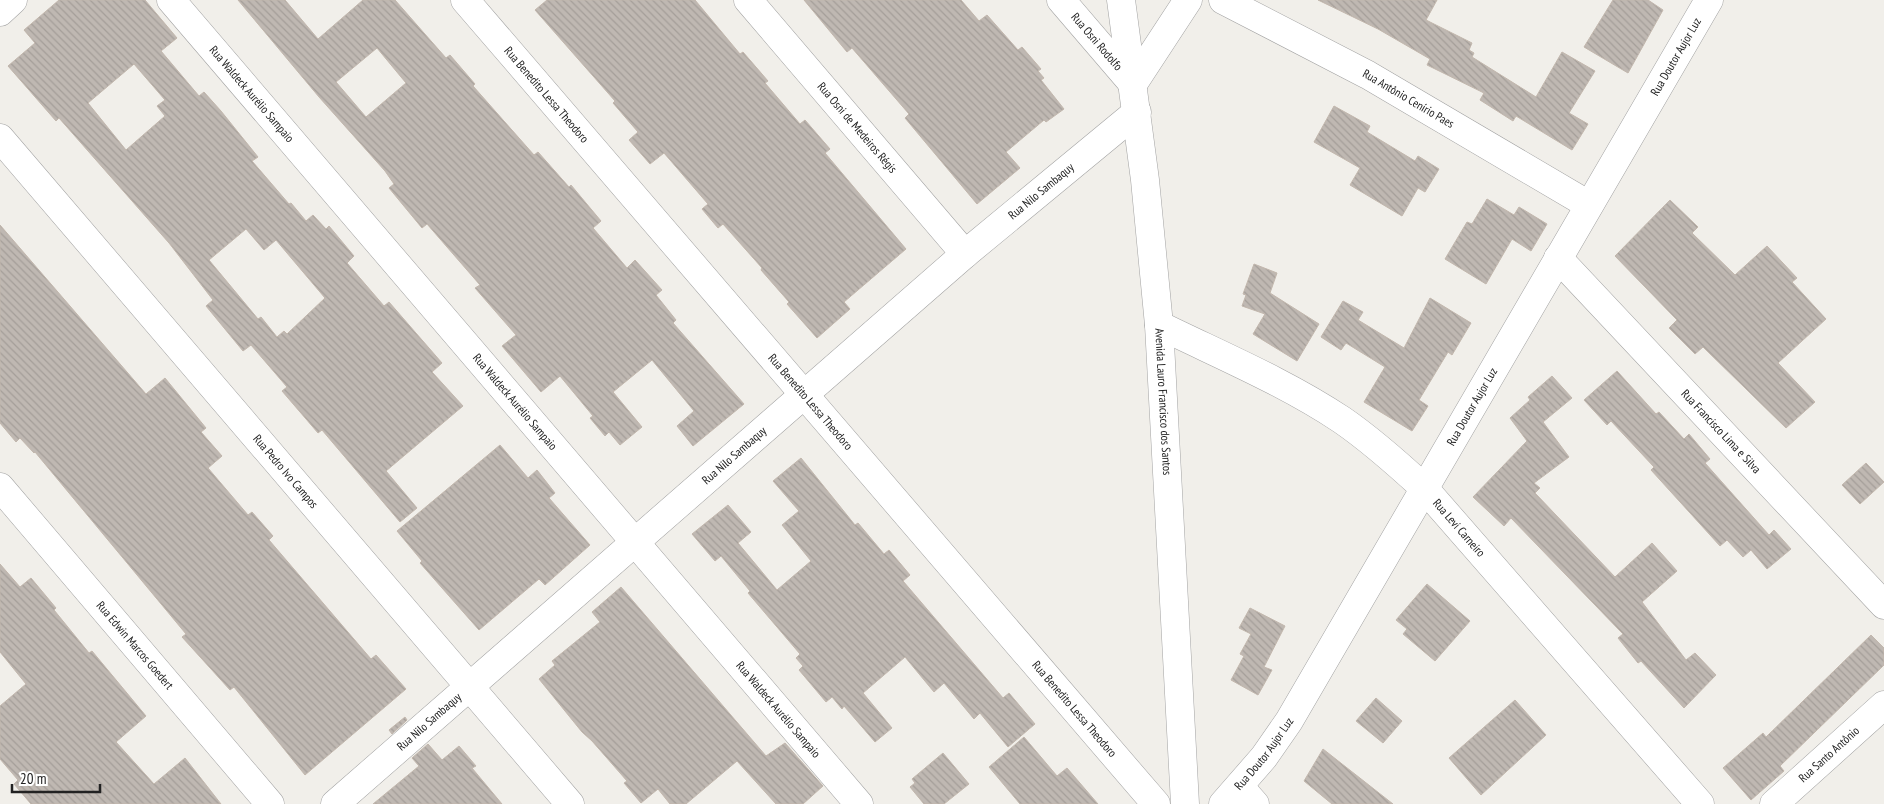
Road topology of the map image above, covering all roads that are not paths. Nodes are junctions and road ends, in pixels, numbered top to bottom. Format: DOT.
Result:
graph roads {
  1 [pos="14,0"];
  2 [pos="171,0"];
  3 [pos="465,0"];
  4 [pos="748,0"];
  5 [pos="1061,0"];
  6 [pos="1121,0"];
  7 [pos="1188,0"];
  8 [pos="1223,0"];
  9 [pos="1708,0"];
  10 [pos="0,12"];
  11 [pos="1133,84"];
  12 [pos="1137,112"];
  13 [pos="0,138"];
  14 [pos="1589,205"];
  15 [pos="965,254"];
  16 [pos="1558,258"];
  17 [pos="1159,325"];
  18 [pos="804,395"];
  19 [pos="0,486"];
  20 [pos="1424,488"];
  21 [pos="635,542"];
  22 [pos="1884,604"];
  23 [pos="470,686"];
  24 [pos="1884,705"];
  25 [pos="1239,798"];
  26 [pos="270,804"];
  27 [pos="335,804"];
  28 [pos="570,804"];
  29 [pos="859,804"];
  30 [pos="1156,804"];
  31 [pos="1185,804"];
  32 [pos="1700,804"];
  33 [pos="1774,804"];
  1 -- 10 [label="street"];
  2 -- 21 [label="street, Rua Waldeck Aurélio Sampaio"];
  3 -- 18 [label="street, Rua Benedito Lessa Theodoro"];
  4 -- 15 [label="street, Rua Osni de Medeiros Régis"];
  5 -- 11 [label="street, Rua Osni Rodolfo"];
  6 -- 11 [label="street, Avenida Lauro Francisco dos Santos"];
  7 -- 11 [label="street"];
  8 -- 14 [label="street, Rua Antônio Cenírio Paes"];
  9 -- 14 [label="street, Rua Doutor Aujor Luz"];
  11 -- 12 [label="street, Avenida Lauro Francisco dos Santos"];
  12 -- 15 [label="street, Rua Nilo Sambaquy"];
  12 -- 17 [label="street, Avenida Lauro Francisco dos Santos"];
  13 -- 23 [label="street, Rua Pedro Ivo Campos"];
  14 -- 16 [label="street, Rua Doutor Aujor Luz"];
  15 -- 18 [label="street, Rua Nilo Sambaquy"];
  16 -- 20 [label="street, Rua Doutor Aujor Luz"];
  16 -- 22 [label="street, Rua Francisco Lima e Silva"];
  17 -- 20 [label="street, Rua Levi Carneiro"];
  17 -- 31 [label="street, Avenida Lauro Francisco dos Santos"];
  18 -- 21 [label="street, Rua Nilo Sambaquy"];
  18 -- 30 [label="street, Rua Benedito Lessa Theodoro"];
  19 -- 26 [label="street, Rua Edwin Marcos Goedert"];
  20 -- 25 [label="street, Rua Doutor Aujor Luz"];
  20 -- 32 [label="street, Rua Levi Carneiro"];
  21 -- 23 [label="street, Rua Nilo Sambaquy"];
  21 -- 29 [label="street, Rua Waldeck Aurélio Sampaio"];
  23 -- 27 [label="street, Rua Nilo Sambaquy"];
  23 -- 28 [label="street, Rua Pedro Ivo Campos"];
  24 -- 33 [label="street, Rua Santo Antônio"];
}
